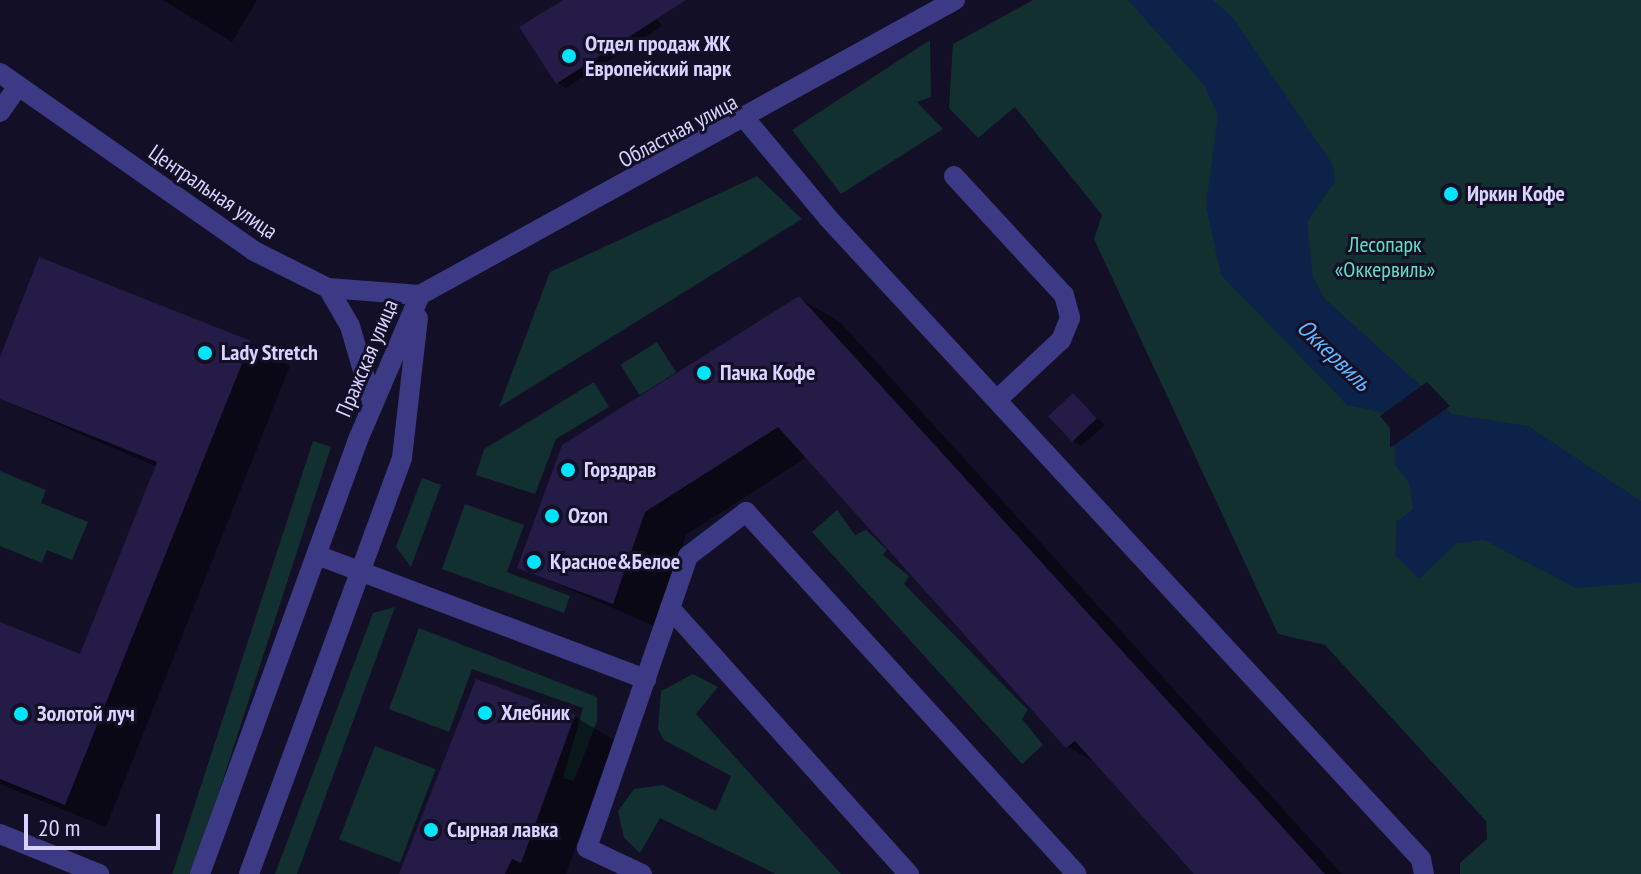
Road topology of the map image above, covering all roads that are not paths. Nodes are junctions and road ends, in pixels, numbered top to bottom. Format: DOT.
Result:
graph roads {
  1 [pos="955,0"];
  2 [pos="0,73"];
  3 [pos="18,86"];
  4 [pos="0,112"];
  5 [pos="747,121"];
  6 [pos="954,176"];
  7 [pos="328,288"];
  8 [pos="420,295"];
  9 [pos="998,399"];
  10 [pos="373,405"];
  11 [pos="317,555"];
  12 [pos="360,572"];
  13 [pos="670,608"];
  14 [pos="646,679"];
  15 [pos="0,834"];
  16 [pos="99,874"];
  17 [pos="200,874"];
  18 [pos="249,874"];
  19 [pos="642,874"];
  20 [pos="909,874"];
  21 [pos="1076,874"];
  22 [pos="1424,874"];
  1 -- 5 [label="street, Областная улица"];
  2 -- 3 [label="street, Центральная улица"];
  3 -- 4 [label="street"];
  3 -- 7 [label="street, Центральная улица"];
  5 -- 8 [label="street, Областная улица"];
  5 -- 9 [label="street"];
  6 -- 9 [label="street"];
  7 -- 8 [label="street, Центральная улица"];
  7 -- 10 [label="street"];
  8 -- 10 [label="street, Пражская улица"];
  8 -- 12 [label="street, Пражская улица"];
  9 -- 22 [label="street"];
  10 -- 11 [label="street, Пражская улица"];
  11 -- 12 [label="street"];
  11 -- 17 [label="street, Пражская улица"];
  12 -- 14 [label="street"];
  12 -- 18 [label="street, Пражская улица"];
  13 -- 14 [label="street"];
  13 -- 20 [label="street"];
  13 -- 21 [label="street"];
  14 -- 19 [label="street"];
  15 -- 16 [label="street"];
}
